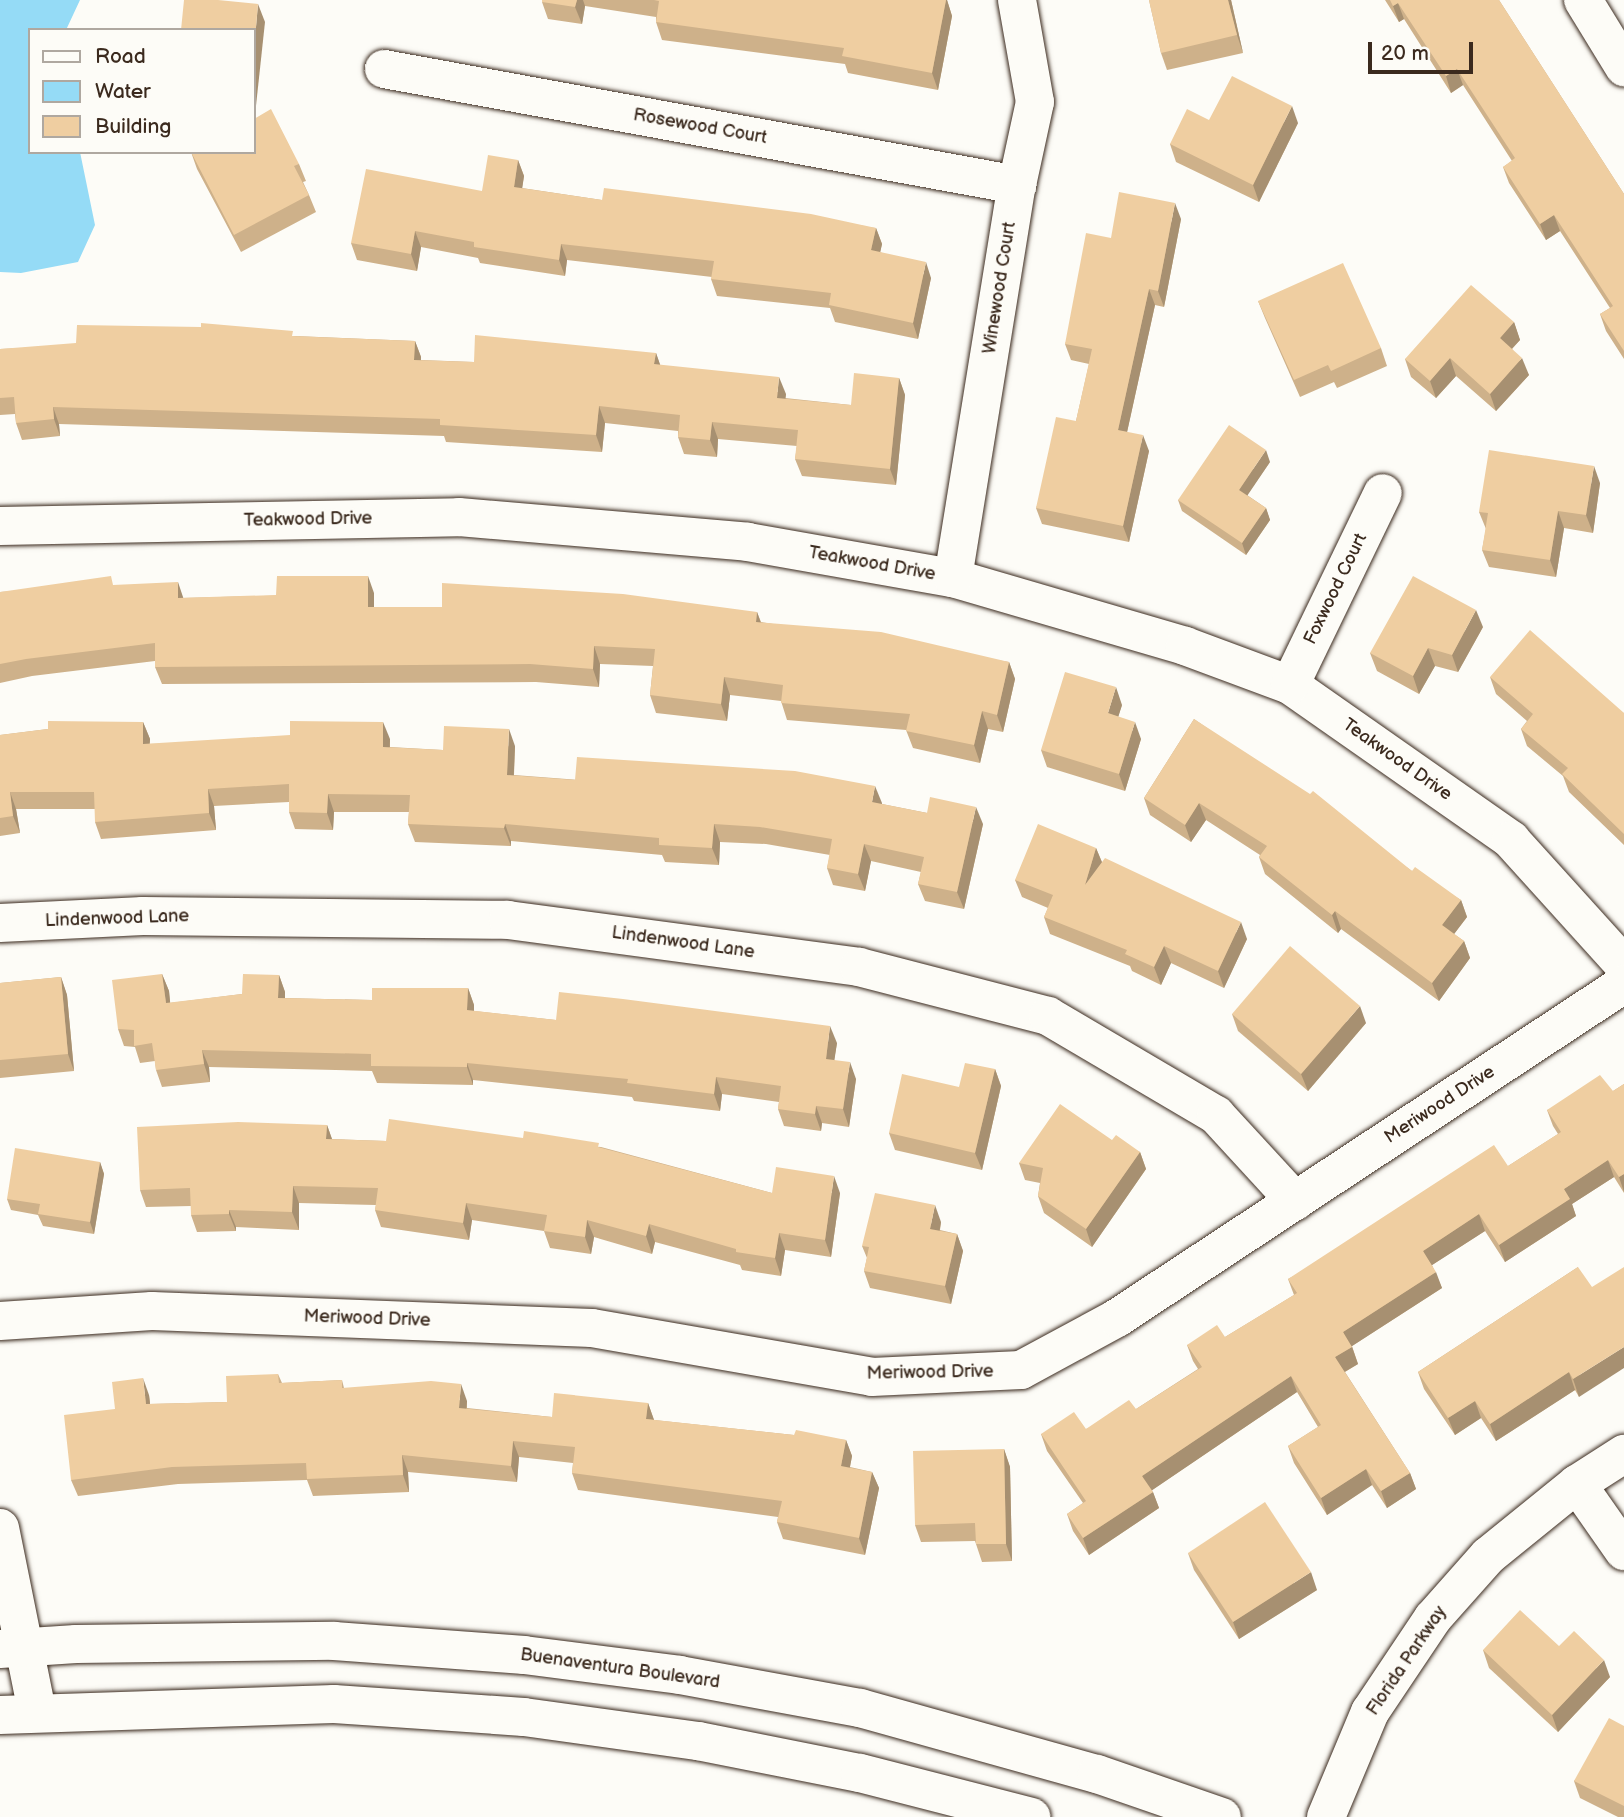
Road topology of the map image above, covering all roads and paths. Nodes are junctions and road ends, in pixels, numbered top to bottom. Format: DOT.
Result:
graph roads {
  1 [pos="1017,0"];
  2 [pos="1583,0"];
  3 [pos="1624,68"];
  4 [pos="384,69"];
  5 [pos="1017,186"];
  6 [pos="1383,493"];
  7 [pos="0,526"];
  8 [pos="953,578"];
  9 [pos="1290,685"];
  10 [pos="0,923"];
  11 [pos="1624,965"];
  12 [pos="1624,984"];
  13 [pos="1295,1201"];
  14 [pos="0,1321"];
  15 [pos="1624,1454"];
  16 [pos="1577,1484"];
  17 [pos="0,1528"];
  18 [pos="1624,1551"];
  19 [pos="12,1648"];
  20 [pos="18,1713"];
  21 [pos="1031,1817"];
  22 [pos="1222,1817"];
  23 [pos="1326,1817"];
  1 -- 5 [label="street, Winewood Court"];
  2 -- 3 [label="street"];
  4 -- 5 [label="street, Rosewood Court"];
  5 -- 8 [label="street, Winewood Court"];
  6 -- 9 [label="street, Foxwood Court"];
  7 -- 8 [label="street, Teakwood Drive"];
  8 -- 9 [label="street, Teakwood Drive"];
  9 -- 11 [label="street, Teakwood Drive"];
  10 -- 13 [label="street, Lindenwood Lane"];
  12 -- 13 [label="street, Meriwood Drive"];
  13 -- 14 [label="street, Meriwood Drive"];
  15 -- 16 [label="street, Florida Parkway"];
  16 -- 18 [label="street"];
  16 -- 23 [label="street, Florida Parkway"];
  17 -- 19 [label="street"];
  19 -- 20 [label="street"];
  19 -- 22 [label="street, Buenaventura Boulevard"];
  20 -- 21 [label="street"];
}
